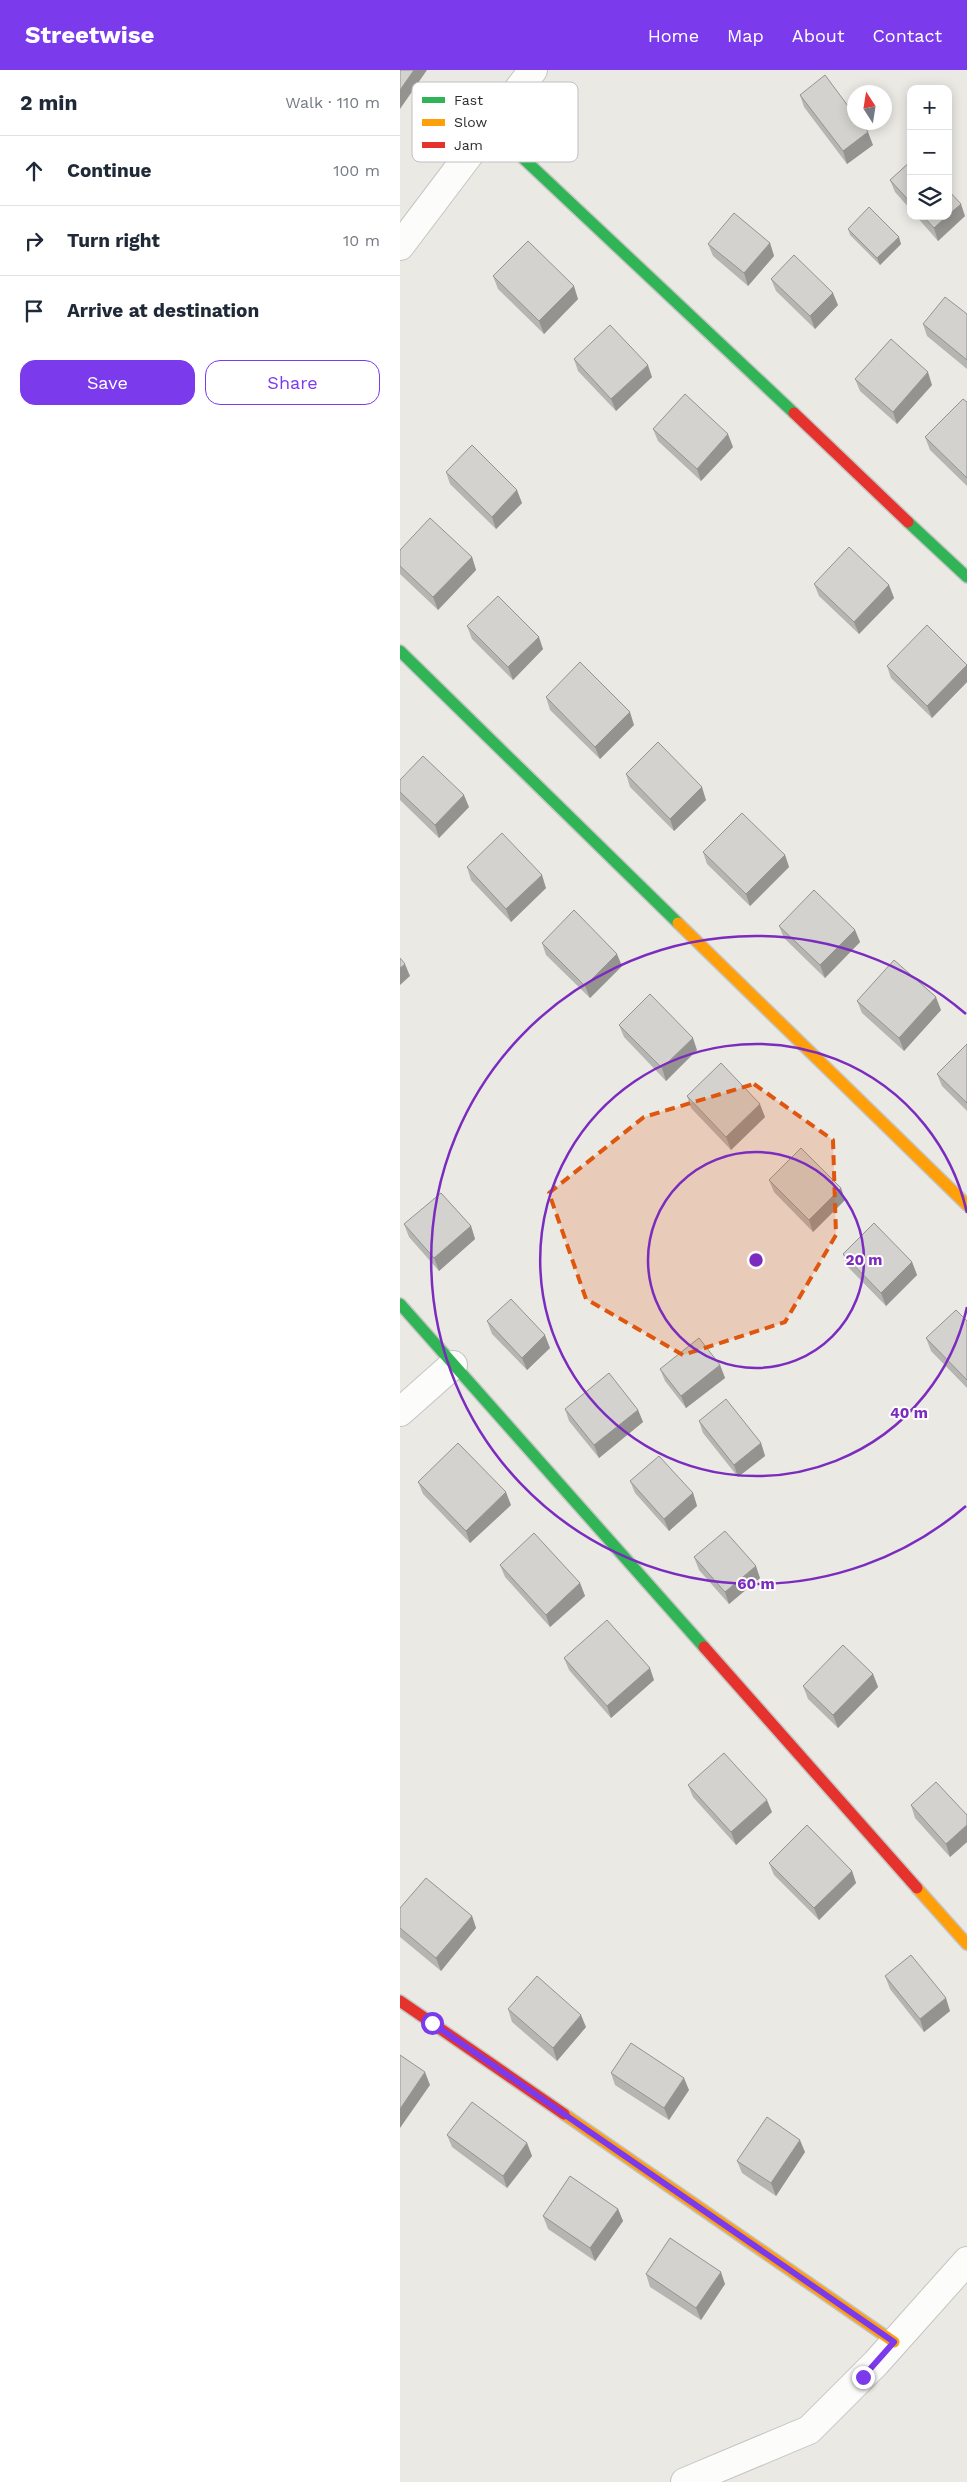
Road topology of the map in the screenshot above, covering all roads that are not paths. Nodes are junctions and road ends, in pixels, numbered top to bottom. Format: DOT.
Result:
graph roads {
  1 [pos="532,70"];
  2 [pos="524,82"];
  3 [pos="465,162"];
  4 [pos="527,162"];
  5 [pos="400,246"];
  6 [pos="967,577"];
  7 [pos="400,651"];
  8 [pos="967,1204"];
  9 [pos="400,1304"];
  10 [pos="453,1365"];
  11 [pos="400,1412"];
  12 [pos="967,1944"];
  13 [pos="400,2001"];
  14 [pos="967,2261"];
  15 [pos="894,2342"];
  16 [pos="685,2482"];
  1 -- 2 [label="street"];
  3 -- 5 [label="street"];
  4 -- 6 [label="street"];
  7 -- 8 [label="street"];
  9 -- 10 [label="street"];
  10 -- 11 [label="street"];
  10 -- 12 [label="street"];
  13 -- 15 [label="street"];
  14 -- 15 [label="street"];
  15 -- 16 [label="street"];
}
